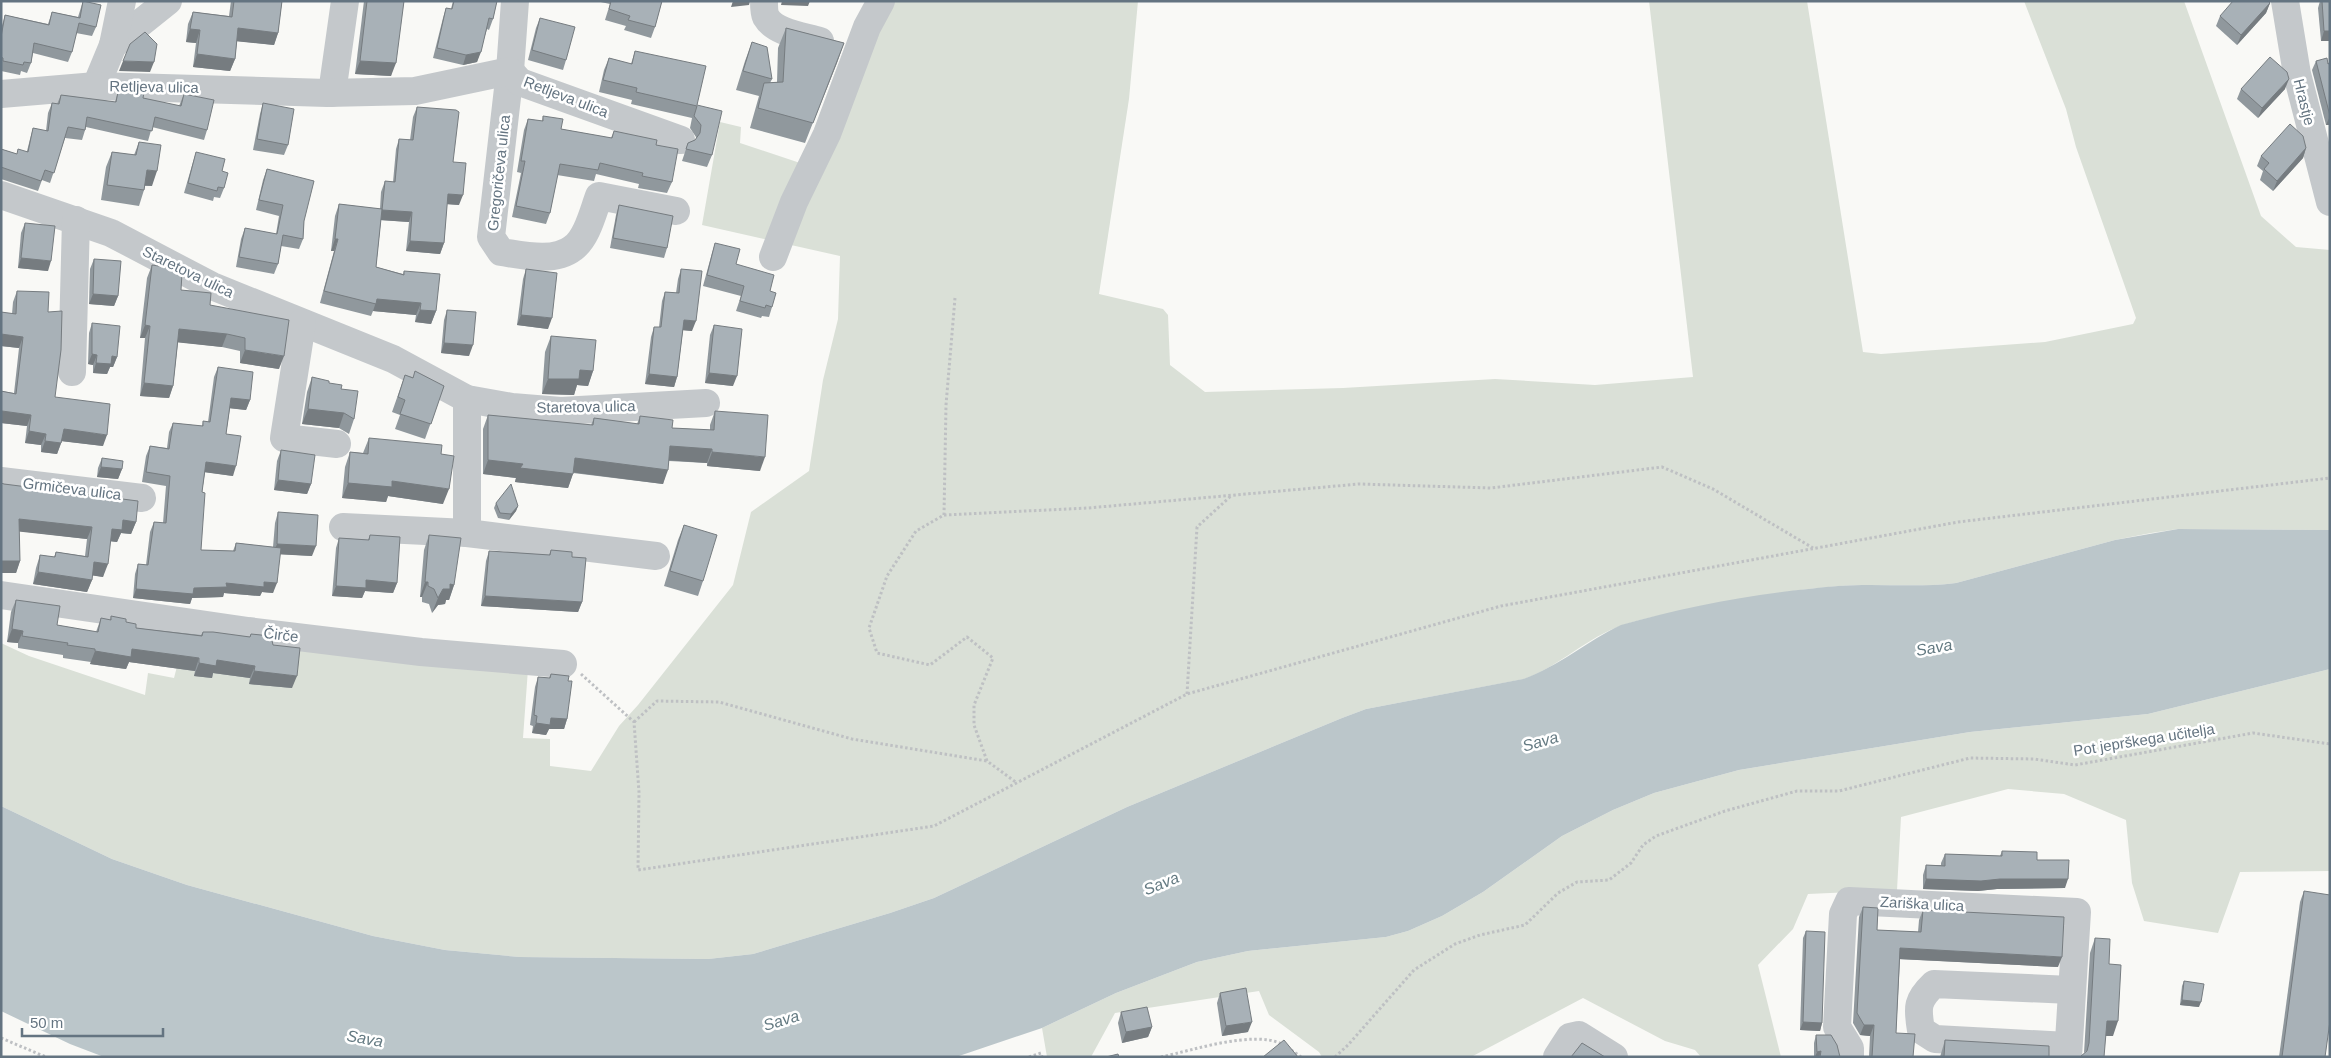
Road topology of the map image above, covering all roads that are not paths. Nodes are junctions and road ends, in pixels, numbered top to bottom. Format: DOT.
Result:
graph roads {
  1 [pos="122,1"];
  2 [pos="168,1"];
  3 [pos="345,1"];
  4 [pos="515,1"];
  5 [pos="764,1"];
  6 [pos="881,1"];
  7 [pos="2285,1"];
  8 [pos="113,45"];
  9 [pos="857,52"];
  10 [pos="510,71"];
  11 [pos="96,86"];
  12 [pos="332,93"];
  13 [pos="1,94"];
  14 [pos="681,140"];
  15 [pos="1,195"];
  16 [pos="2330,202"];
  17 [pos="676,211"];
  18 [pos="76,220"];
  19 [pos="773,257"];
  20 [pos="302,323"];
  21 [pos="72,372"];
  22 [pos="467,398"];
  23 [pos="706,403"];
  24 [pos="337,444"];
  25 [pos="1,481"];
  26 [pos="142,498"];
  27 [pos="343,527"];
  28 [pos="467,532"];
  29 [pos="656,556"];
  30 [pos="1,595"];
  31 [pos="563,664"];
  32 [pos="2071,990"];
  33 [pos="2068,1051"];
  34 [pos="1557,1057"];
  35 [pos="1614,1057"];
  36 [pos="1850,1057"];
  1 -- 8 [label="street, Retljeva ulica"];
  2 -- 8 [label="street, Retljeva ulica"];
  3 -- 12 [label="street"];
  4 -- 10 [label="street, Gregoričeva ulica"];
  5 -- 9 [label="street"];
  6 -- 9 [label="street"];
  7 -- 16 [label="street, Hrastje"];
  8 -- 11 [label="street, Retljeva ulica"];
  9 -- 19 [label="street"];
  10 -- 12 [label="street, Retljeva ulica"];
  10 -- 14 [label="street, Retljeva ulica"];
  10 -- 17 [label="street, Gregoričeva ulica"];
  11 -- 12 [label="street, Retljeva ulica"];
  11 -- 13 [label="street, Retljeva ulica"];
  15 -- 18 [label="street, Staretova ulica"];
  18 -- 20 [label="street, Staretova ulica"];
  18 -- 21 [label="street"];
  20 -- 22 [label="street, Staretova ulica"];
  20 -- 24 [label="street"];
  22 -- 23 [label="street, Staretova ulica"];
  22 -- 28 [label="street"];
  25 -- 26 [label="street, Grmičeva ulica"];
  27 -- 28 [label="street"];
  28 -- 29 [label="street"];
  30 -- 31 [label="street, Čirče"];
  32 -- 33 [label="street, Zariška ulica"];
  32 -- 33 [label="street, Zariška ulica"];
  32 -- 36 [label="street, Zariška ulica"];
  34 -- 35 [label="street"];
}
